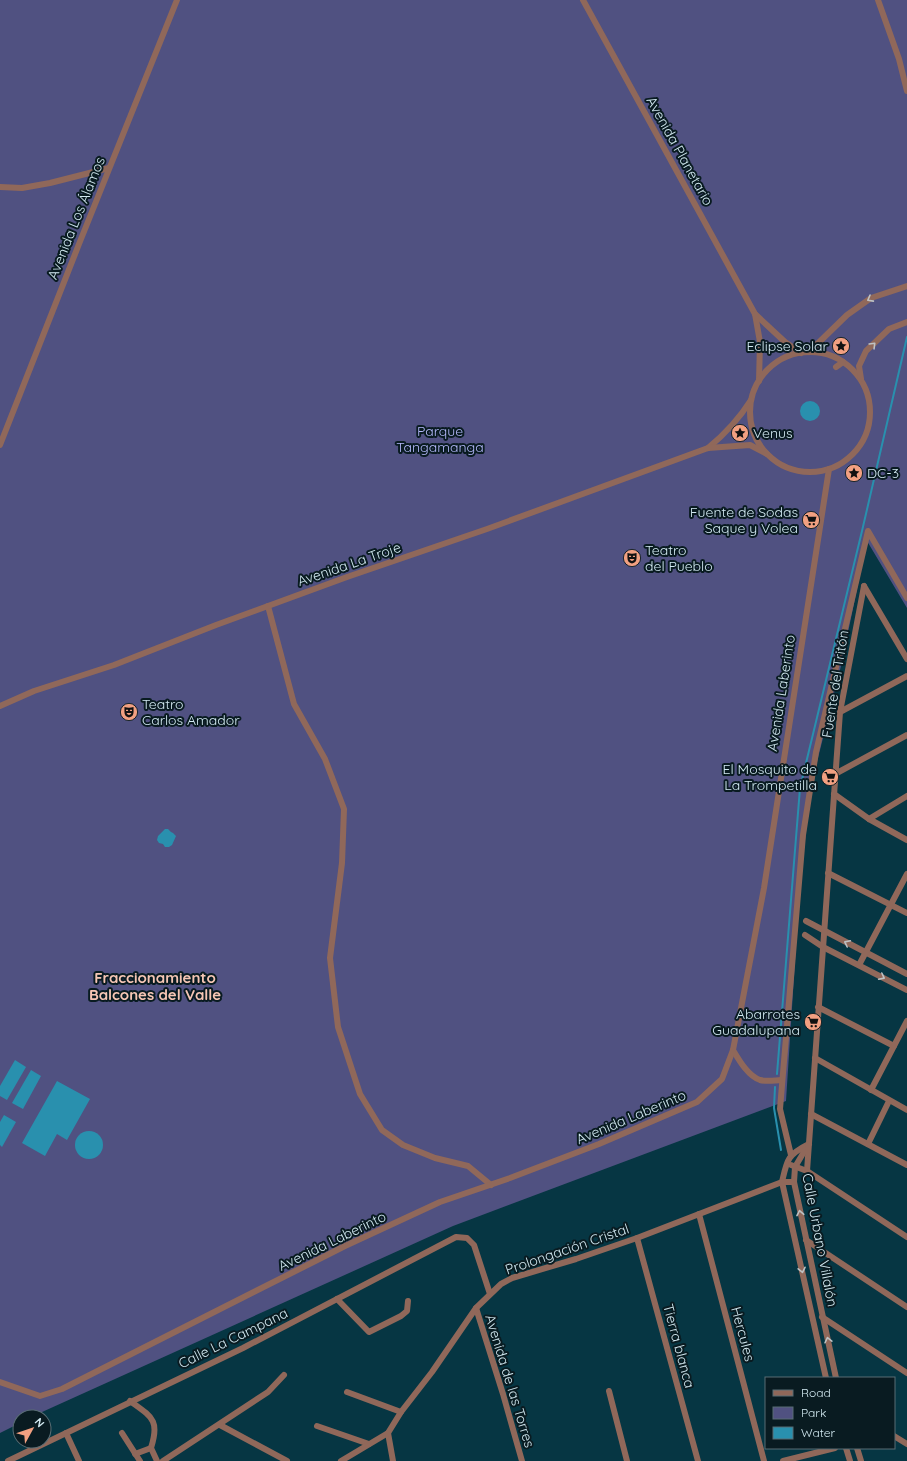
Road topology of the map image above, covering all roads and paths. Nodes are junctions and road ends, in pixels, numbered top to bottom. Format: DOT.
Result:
graph roads {
  1 [pos="177,0"];
  2 [pos="583,0"];
  3 [pos="878,0"];
  4 [pos="907,91"];
  5 [pos="109,168"];
  6 [pos="0,187"];
  7 [pos="907,286"];
  8 [pos="755,314"];
  9 [pos="907,322"];
  10 [pos="810,352"];
  11 [pos="801,353"];
  12 [pos="843,362"];
  13 [pos="836,367"];
  14 [pos="861,379"];
  15 [pos="759,380"];
  16 [pos="752,399"];
  17 [pos="0,445"];
  18 [pos="708,448"];
  19 [pos="767,454"];
  20 [pos="829,469"];
  21 [pos="907,598"];
  22 [pos="268,606"];
  23 [pos="907,659"];
  24 [pos="907,676"];
  25 [pos="0,706"];
  26 [pos="840,712"];
  27 [pos="907,735"];
  28 [pos="835,774"];
  29 [pos="834,794"];
  30 [pos="907,796"];
  31 [pos="869,819"];
  32 [pos="907,840"];
  33 [pos="828,873"];
  34 [pos="907,874"];
  35 [pos="891,904"];
  36 [pos="907,913"];
  37 [pos="806,921"];
  38 [pos="824,931"];
  39 [pos="805,936"];
  40 [pos="823,947"];
  41 [pos="866,952"];
  42 [pos="859,965"];
  43 [pos="907,974"];
  44 [pos="907,990"];
  45 [pos="818,1007"];
  46 [pos="907,1021"];
  47 [pos="894,1046"];
  48 [pos="733,1050"];
  49 [pos="815,1058"];
  50 [pos="782,1080"];
  51 [pos="871,1090"];
  52 [pos="889,1101"];
  53 [pos="907,1110"];
  54 [pos="811,1114"];
  55 [pos="808,1144"];
  56 [pos="868,1144"];
  57 [pos="791,1155"];
  58 [pos="786,1163"];
  59 [pos="907,1165"];
  60 [pos="795,1166"];
  61 [pos="807,1171"];
  62 [pos="782,1182"];
  63 [pos="794,1182"];
  64 [pos="491,1185"];
  65 [pos="699,1214"];
  66 [pos="907,1237"];
  67 [pos="637,1238"];
  68 [pos="806,1240"];
  69 [pos="490,1294"];
  70 [pos="337,1298"];
  71 [pos="408,1301"];
  72 [pos="907,1307"];
  73 [pos="476,1308"];
  74 [pos="822,1317"];
  75 [pos="907,1373"];
  76 [pos="284,1375"];
  77 [pos="826,1377"];
  78 [pos="836,1377"];
  79 [pos="0,1382"];
  80 [pos="609,1391"];
  81 [pos="347,1392"];
  82 [pos="130,1401"];
  83 [pos="401,1412"];
  84 [pos="220,1425"];
  85 [pos="317,1426"];
  86 [pos="388,1432"];
  87 [pos="66,1433"];
  88 [pos="122,1433"];
  89 [pos="895,1437"];
  90 [pos="369,1444"];
  91 [pos="907,1444"];
  92 [pos="151,1448"];
  93 [pos="831,1449"];
  94 [pos="846,1449"];
  95 [pos="857,1449"];
  96 [pos="135,1454"];
  97 [pos="8,1461"];
  98 [pos="79,1461"];
  99 [pos="140,1461"];
  100 [pos="157,1461"];
  101 [pos="163,1461"];
  102 [pos="287,1461"];
  103 [pos="341,1461"];
  104 [pos="393,1461"];
  105 [pos="522,1461"];
  106 [pos="627,1461"];
  107 [pos="698,1461"];
  108 [pos="764,1461"];
  109 [pos="783,1461"];
  110 [pos="850,1461"];
  111 [pos="861,1461"];
  1 -- 5 [label="street, Avenida Los Álamos"];
  2 -- 8 [label="street, Avenida Planetario"];
  3 -- 4 [label="street"];
  5 -- 6 [label="street"];
  5 -- 17 [label="street, Avenida Los Álamos"];
  7 -- 10 [label="street, one-way"];
  8 -- 11 [label="street, Avenida Planetario"];
  8 -- 15 [label="street, Avenida Planetario"];
  14 -- 9 [label="street, one-way"];
  10 -- 11 [label="street"];
  10 -- 12 [label="street"];
  11 -- 15 [label="street"];
  12 -- 13 [label="street"];
  12 -- 14 [label="street"];
  14 -- 20 [label="street"];
  15 -- 16 [label="street"];
  16 -- 18 [label="street, Avenida La Troje"];
  16 -- 19 [label="street"];
  18 -- 19 [label="street, Avenida La Troje"];
  18 -- 22 [label="street, Avenida La Troje"];
  19 -- 20 [label="street"];
  20 -- 48 [label="street, Avenida Laberinto"];
  21 -- 50 [label="street"];
  22 -- 25 [label="street, Avenida La Troje"];
  22 -- 64 [label="street"];
  23 -- 26 [label="street, Fuente del Tritón"];
  24 -- 26 [label="street"];
  26 -- 28 [label="street, Fuente del Tritón"];
  27 -- 28 [label="street"];
  28 -- 29 [label="street, Fuente del Tritón"];
  29 -- 31 [label="street"];
  29 -- 33 [label="street, Fuente del Tritón"];
  30 -- 31 [label="street"];
  31 -- 32 [label="street"];
  33 -- 35 [label="street"];
  33 -- 38 [label="street, Fuente del Tritón"];
  34 -- 35 [label="street"];
  35 -- 36 [label="street"];
  35 -- 41 [label="street"];
  37 -- 38 [label="street"];
  38 -- 40 [label="street, Fuente del Tritón"];
  41 -- 38 [label="street, one-way"];
  39 -- 40 [label="street"];
  40 -- 42 [label="street"];
  40 -- 45 [label="street, Fuente del Tritón"];
  41 -- 42 [label="street"];
  41 -- 43 [label="street"];
  42 -- 44 [label="street, one-way"];
  45 -- 47 [label="street"];
  45 -- 49 [label="street, Fuente del Tritón"];
  46 -- 47 [label="street"];
  47 -- 51 [label="street"];
  48 -- 50 [label="street"];
  48 -- 64 [label="street, Avenida Laberinto"];
  49 -- 51 [label="street"];
  49 -- 54 [label="street, Fuente del Tritón"];
  50 -- 57 [label="street"];
  51 -- 52 [label="street"];
  52 -- 53 [label="street"];
  52 -- 56 [label="street"];
  54 -- 55 [label="street, Fuente del Tritón"];
  54 -- 56 [label="street"];
  55 -- 57 [label="street, Calle Urbano Villalón"];
  55 -- 60 [label="street, Calle Urbano Villalón"];
  55 -- 61 [label="street, Fuente del Tritón"];
  56 -- 59 [label="street"];
  57 -- 58 [label="street, Calle Urbano Villalón"];
  58 -- 60 [label="street"];
  58 -- 62 [label="street, Calle Urbano Villalón"];
  60 -- 61 [label="street"];
  60 -- 63 [label="street, Calle Urbano Villalón"];
  61 -- 66 [label="street"];
  62 -- 63 [label="street, Prolongación Cristal"];
  62 -- 65 [label="street, Prolongación Cristal"];
  62 -- 77 [label="street, Calle Urbano Villalón, one-way"];
  68 -- 63 [label="street, Calle Urbano Villalón, one-way"];
  64 -- 79 [label="street, Avenida Laberinto"];
  65 -- 67 [label="street, Prolongación Cristal"];
  65 -- 108 [label="street, Hercules"];
  67 -- 69 [label="street, Prolongación Cristal"];
  67 -- 107 [label="street, Tierra blanca"];
  68 -- 72 [label="street"];
  68 -- 74 [label="street, Calle Urbano Villalón"];
  69 -- 70 [label="street, Calle La Campana"];
  69 -- 73 [label="street, Prolongación Cristal"];
  70 -- 71 [label="street"];
  70 -- 82 [label="street, Calle La Campana"];
  73 -- 83 [label="street, Prolongación Cristal"];
  73 -- 105 [label="street, Avenida de las Torres"];
  74 -- 75 [label="street"];
  78 -- 74 [label="street, Calle Urbano Villalón, one-way"];
  76 -- 84 [label="street"];
  80 -- 106 [label="street"];
  81 -- 83 [label="street"];
  82 -- 87 [label="street, Calle La Campana"];
  82 -- 92 [label="street"];
  83 -- 86 [label="street, Prolongación Cristal"];
  84 -- 101 [label="street"];
  84 -- 102 [label="street"];
  85 -- 90 [label="street"];
  86 -- 90 [label="street"];
  86 -- 104 [label="street"];
  87 -- 97 [label="street, Calle La Campana"];
  87 -- 98 [label="street"];
  88 -- 96 [label="street"];
  89 -- 91 [label="street"];
  90 -- 103 [label="street"];
  92 -- 96 [label="street"];
  92 -- 100 [label="street"];
  93 -- 109 [label="street"];
  94 -- 110 [label="street"];
  95 -- 111 [label="street"];
  96 -- 99 [label="street"];
}
